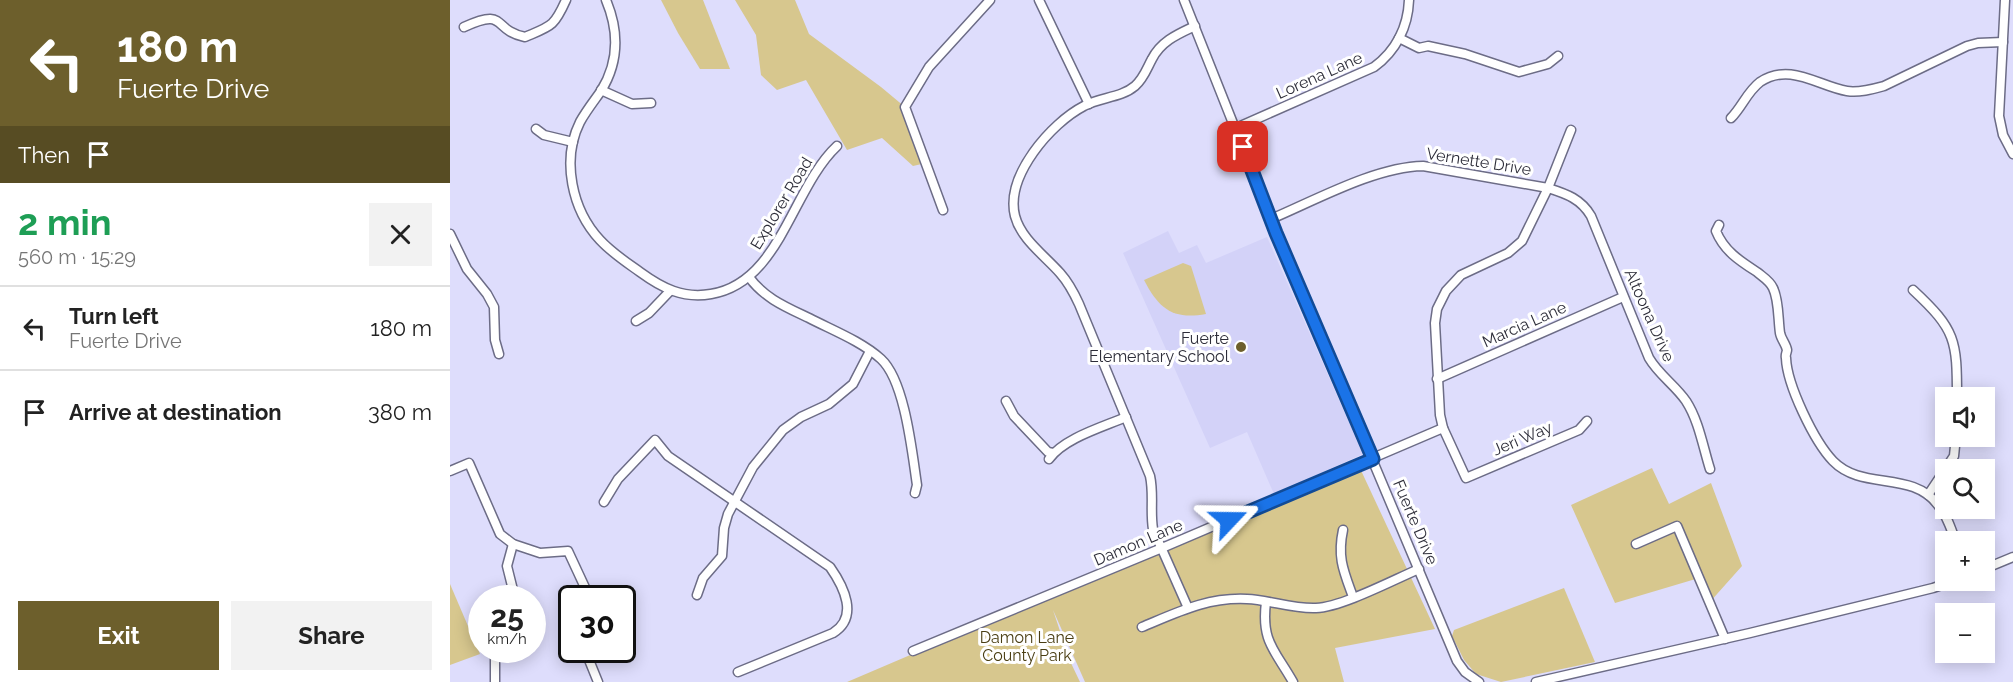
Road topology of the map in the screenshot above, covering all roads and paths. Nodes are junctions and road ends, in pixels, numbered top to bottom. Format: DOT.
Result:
graph roads {
  1 [pos="566,0"];
  2 [pos="606,0"];
  3 [pos="990,0"];
  4 [pos="1039,0"];
  5 [pos="1184,0"];
  6 [pos="1409,0"];
  7 [pos="2006,0"];
  8 [pos="1195,26"];
  9 [pos="464,27"];
  10 [pos="1399,38"];
  11 [pos="2003,42"];
  12 [pos="1558,56"];
  13 [pos="601,90"];
  14 [pos="651,103"];
  15 [pos="1089,104"];
  16 [pos="1731,118"];
  17 [pos="1236,128"];
  18 [pos="536,129"];
  19 [pos="1572,130"];
  20 [pos="573,142"];
  21 [pos="837,146"];
  22 [pos="2013,154"];
  23 [pos="1548,188"];
  24 [pos="943,210"];
  25 [pos="1271,219"];
  26 [pos="1719,225"];
  27 [pos="450,234"];
  28 [pos="749,277"];
  29 [pos="1913,290"];
  30 [pos="670,291"];
  31 [pos="1623,297"];
  32 [pos="636,321"];
  33 [pos="870,351"];
  34 [pos="499,354"];
  35 [pos="1437,379"];
  36 [pos="1957,387"];
  37 [pos="1006,401"];
  38 [pos="1126,417"];
  39 [pos="1587,421"];
  40 [pos="1443,428"];
  41 [pos="1955,447"];
  42 [pos="1373,459"];
  43 [pos="1710,469"];
  44 [pos="450,471"];
  45 [pos="915,493"];
  46 [pos="1928,495"];
  47 [pos="604,502"];
  48 [pos="734,502"];
  49 [pos="1343,530"];
  50 [pos="1952,531"];
  51 [pos="513,544"];
  52 [pos="1636,544"];
  53 [pos="1162,548"];
  54 [pos="2013,557"];
  55 [pos="1995,564"];
  56 [pos="1419,569"];
  57 [pos="512,585"];
  58 [pos="584,585"];
  59 [pos="1935,587"];
  60 [pos="697,595"];
  61 [pos="1353,597"];
  62 [pos="1266,602"];
  63 [pos="1188,609"];
  64 [pos="1142,627"];
  65 [pos="1725,639"];
  66 [pos="913,651"];
  67 [pos="495,663"];
  68 [pos="590,663"];
  69 [pos="738,672"];
  70 [pos="1468,679"];
  71 [pos="495,682"];
  72 [pos="598,682"];
  73 [pos="1293,682"];
  74 [pos="1479,682"];
  75 [pos="1536,682"];
  1 -- 9 [label="street"];
  2 -- 13 [label="street, Explorer Road"];
  3 -- 24 [label="street"];
  4 -- 15 [label="street"];
  5 -- 8 [label="street, Fuerte Drive"];
  6 -- 10 [label="street, Lorena Lane"];
  7 -- 11 [label="street"];
  8 -- 15 [label="street"];
  8 -- 17 [label="street, Fuerte Drive"];
  10 -- 12 [label="street"];
  10 -- 17 [label="street, Lorena Lane"];
  11 -- 16 [label="street"];
  11 -- 22 [label="street"];
  13 -- 14 [label="street"];
  13 -- 20 [label="street, Explorer Road"];
  15 -- 38 [label="street"];
  17 -- 25 [label="street, Fuerte Drive"];
  18 -- 20 [label="street"];
  19 -- 23 [label="street"];
  20 -- 30 [label="street, Explorer Road"];
  21 -- 28 [label="street, Explorer Road"];
  23 -- 25 [label="street, Vernette Drive"];
  23 -- 31 [label="street, Altoona Drive"];
  23 -- 35 [label="street"];
  25 -- 42 [label="street, Fuerte Drive"];
  26 -- 46 [label="street"];
  27 -- 34 [label="street"];
  28 -- 30 [label="street, Explorer Road"];
  28 -- 33 [label="street"];
  29 -- 36 [label="street"];
  30 -- 32 [label="street"];
  31 -- 35 [label="street, Marcia Lane"];
  31 -- 43 [label="street, Altoona Drive"];
  33 -- 45 [label="street"];
  33 -- 48 [label="street"];
  35 -- 40 [label="street"];
  37 -- 38 [label="street"];
  38 -- 53 [label="street"];
  39 -- 40 [label="street, Jeri Way"];
  40 -- 42 [label="street"];
  41 -- 46 [label="street"];
  42 -- 53 [label="street, Damon Lane"];
  42 -- 56 [label="street, Fuerte Drive"];
  44 -- 51 [label="street"];
  46 -- 50 [label="street"];
  47 -- 48 [label="street"];
  48 -- 60 [label="street"];
  48 -- 69 [label="street"];
  49 -- 61 [label="street"];
  51 -- 57 [label="street"];
  51 -- 58 [label="street"];
  52 -- 65 [label="street"];
  53 -- 63 [label="street"];
  53 -- 66 [label="street, Damon Lane"];
  54 -- 55 [label="street"];
  56 -- 61 [label="street"];
  56 -- 70 [label="street, Fuerte Drive"];
  59 -- 65 [label="street"];
  61 -- 62 [label="street"];
  62 -- 63 [label="street"];
  62 -- 73 [label="street"];
  63 -- 64 [label="street"];
  65 -- 75 [label="street"];
  67 -- 71 [label="street"];
  68 -- 72 [label="street"];
  70 -- 74 [label="street, Fuerte Drive"];
}
